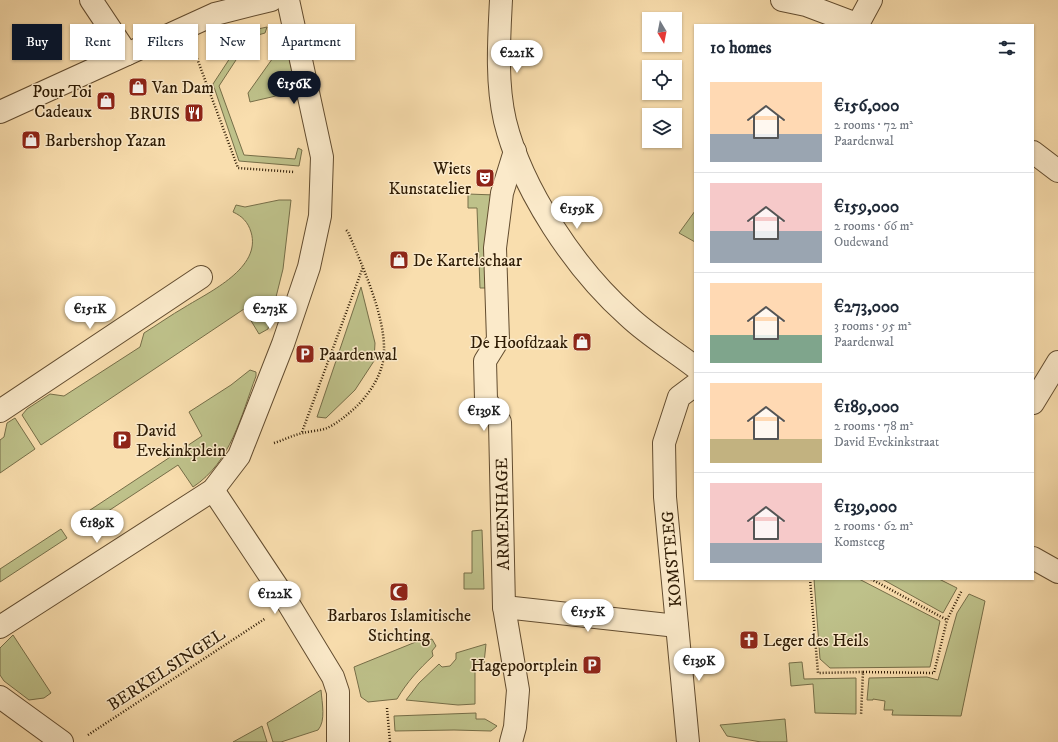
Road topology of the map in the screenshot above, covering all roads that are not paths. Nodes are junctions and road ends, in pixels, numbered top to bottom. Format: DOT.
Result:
graph roads {
  1 [pos="91,0"];
  2 [pos="271,0"];
  3 [pos="288,0"];
  4 [pos="501,0"];
  5 [pos="782,0"];
  6 [pos="871,0"];
  7 [pos="855,24"];
  8 [pos="859,24"];
  9 [pos="127,54"];
  10 [pos="0,112"];
  11 [pos="515,151"];
  12 [pos="1034,153"];
  13 [pos="1058,171"];
  14 [pos="201,277"];
  15 [pos="1058,362"];
  16 [pos="694,366"];
  17 [pos="694,386"];
  18 [pos="1034,401"];
  19 [pos="0,411"];
  20 [pos="213,490"];
  21 [pos="1034,559"];
  22 [pos="1058,572"];
  23 [pos="504,607"];
  24 [pos="677,626"];
  25 [pos="0,627"];
  26 [pos="0,697"];
  27 [pos="62,742"];
  28 [pos="338,742"];
  29 [pos="511,742"];
  30 [pos="688,742"];
  1 -- 9 [label="street"];
  2 -- 9 [label="street"];
  3 -- 20 [label="street"];
  4 -- 11 [label="street"];
  5 -- 7 [label="street"];
  6 -- 8 [label="street"];
  9 -- 10 [label="street"];
  11 -- 16 [label="street"];
  11 -- 23 [label="street, ARMENHAGE"];
  12 -- 13 [label="street"];
  14 -- 19 [label="street"];
  15 -- 18 [label="street"];
  17 -- 24 [label="street, KOMSTEEG"];
  20 -- 25 [label="street"];
  20 -- 28 [label="street"];
  21 -- 22 [label="street"];
  23 -- 24 [label="street"];
  23 -- 29 [label="street, ARMENHAGE"];
  24 -- 30 [label="street, KOMSTEEG"];
  26 -- 27 [label="street"];
}
